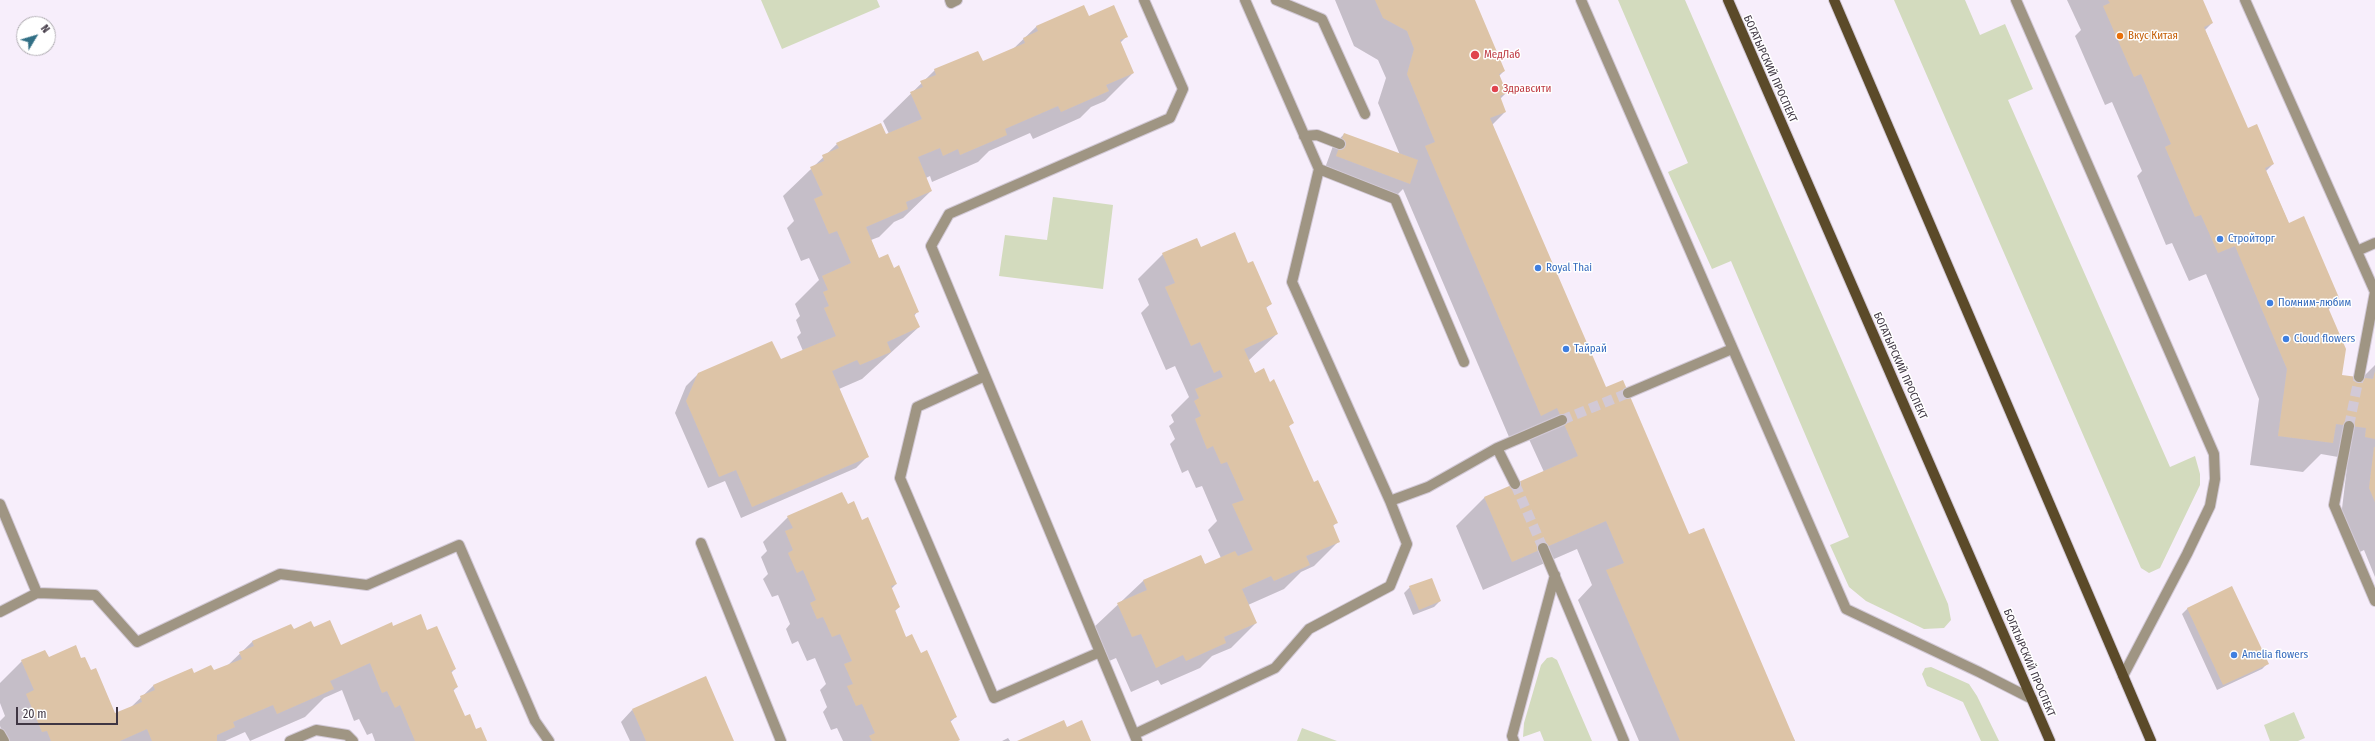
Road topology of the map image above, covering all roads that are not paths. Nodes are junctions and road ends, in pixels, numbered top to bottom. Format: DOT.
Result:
graph roads {
  1 [pos="950,0"];
  2 [pos="957,0"];
  3 [pos="1144,0"];
  4 [pos="1245,0"];
  5 [pos="1276,0"];
  6 [pos="1581,0"];
  7 [pos="1728,0"];
  8 [pos="1834,0"];
  9 [pos="2016,0"];
  10 [pos="2245,0"];
  11 [pos="1365,114"];
  12 [pos="1304,136"];
  13 [pos="1340,144"];
  14 [pos="1319,168"];
  15 [pos="2375,243"];
  16 [pos="2357,251"];
  17 [pos="2375,292"];
  18 [pos="1732,349"];
  19 [pos="1464,362"];
  20 [pos="985,376"];
  21 [pos="2359,377"];
  22 [pos="1628,392"];
  23 [pos="1562,420"];
  24 [pos="2349,426"];
  25 [pos="1497,448"];
  26 [pos="1515,484"];
  27 [pos="1390,501"];
  28 [pos="0,504"];
  29 [pos="701,544"];
  30 [pos="1543,548"];
  31 [pos="1555,575"];
  32 [pos="37,593"];
  33 [pos="2375,601"];
  34 [pos="0,612"];
  35 [pos="1100,652"];
  36 [pos="2123,676"];
  37 [pos="2032,699"];
  38 [pos="0,734"];
  39 [pos="1136,737"];
  40 [pos="4,741"];
  41 [pos="290,741"];
  42 [pos="353,741"];
  43 [pos="549,741"];
  44 [pos="781,741"];
  45 [pos="1514,741"];
  46 [pos="1624,741"];
  47 [pos="2050,741"];
  48 [pos="2151,741"];
  1 -- 2 [label="street"];
  3 -- 20 [label="street"];
  4 -- 12 [label="street"];
  5 -- 11 [label="street"];
  6 -- 18 [label="street"];
  7 -- 37 [label="main road, БОГАТЫРСКИЙ ПРОСПЕКТ"];
  8 -- 36 [label="main road"];
  9 -- 36 [label="street"];
  10 -- 16 [label="street"];
  12 -- 13 [label="street"];
  12 -- 14 [label="street"];
  14 -- 19 [label="street"];
  14 -- 27 [label="street"];
  15 -- 16 [label="street"];
  16 -- 17 [label="street"];
  17 -- 21 [label="street"];
  18 -- 22 [label="street"];
  18 -- 37 [label="street"];
  20 -- 35 [label="street"];
  20 -- 35 [label="street"];
  23 -- 25 [label="street"];
  24 -- 33 [label="street"];
  25 -- 26 [label="street"];
  25 -- 27 [label="street"];
  27 -- 39 [label="street"];
  28 -- 32 [label="street"];
  29 -- 44 [label="street"];
  30 -- 31 [label="street"];
  31 -- 45 [label="street"];
  31 -- 46 [label="street"];
  32 -- 34 [label="street"];
  32 -- 43 [label="street"];
  35 -- 39 [label="street"];
  36 -- 48 [label="main road"];
  37 -- 47 [label="main road, БОГАТЫРСКИЙ ПРОСПЕКТ"];
  38 -- 40 [label="street"];
  41 -- 42 [label="street"];
}
